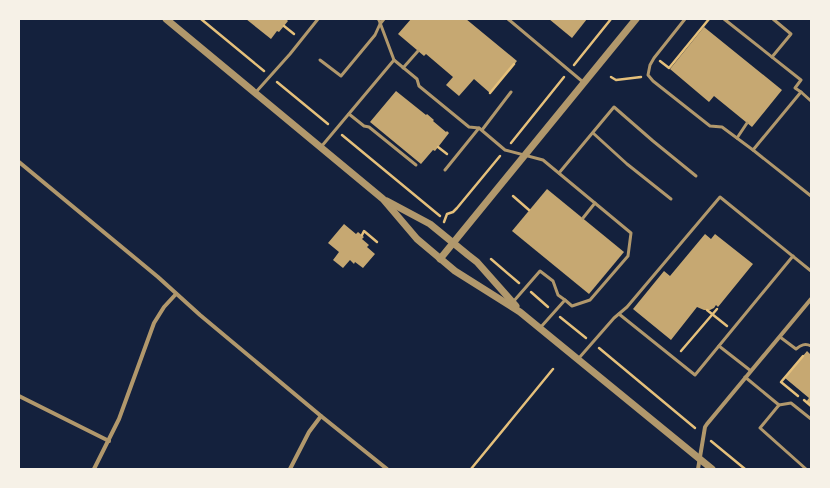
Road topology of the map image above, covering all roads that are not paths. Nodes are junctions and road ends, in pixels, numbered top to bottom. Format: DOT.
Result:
graph roads {
  1 [pos="166,19"];
  2 [pos="318,19"];
  3 [pos="378,19"];
  4 [pos="384,19"];
  5 [pos="508,19"];
  6 [pos="636,19"];
  7 [pos="685,19"];
  8 [pos="724,19"];
  9 [pos="773,19"];
  10 [pos="380,24"];
  11 [pos="418,51"];
  12 [pos="772,57"];
  13 [pos="320,60"];
  14 [pos="394,60"];
  15 [pos="403,68"];
  16 [pos="584,83"];
  17 [pos="511,92"];
  18 [pos="801,92"];
  19 [pos="255,93"];
  20 [pos="811,100"];
  21 [pos="349,114"];
  22 [pos="747,123"];
  23 [pos="480,129"];
  24 [pos="593,133"];
  25 [pos="737,138"];
  26 [pos="321,147"];
  27 [pos="753,150"];
  28 [pos="525,155"];
  29 [pos="19,162"];
  30 [pos="416,164"];
  31 [pos="445,170"];
  32 [pos="559,173"];
  33 [pos="696,176"];
  34 [pos="811,196"];
  35 [pos="384,199"];
  36 [pos="671,199"];
  37 [pos="595,203"];
  38 [pos="582,218"];
  39 [pos="453,243"];
  40 [pos="793,256"];
  41 [pos="440,259"];
  42 [pos="811,271"];
  43 [pos="176,294"];
  44 [pos="564,300"];
  45 [pos="810,302"];
  46 [pos="511,304"];
  47 [pos="618,314"];
  48 [pos="540,328"];
  49 [pos="780,337"];
  50 [pos="719,346"];
  51 [pos="811,346"];
  52 [pos="578,359"];
  53 [pos="751,371"];
  54 [pos="745,378"];
  55 [pos="19,396"];
  56 [pos="779,406"];
  57 [pos="321,416"];
  58 [pos="811,419"];
  59 [pos="109,441"];
  60 [pos="700,459"];
  61 [pos="94,469"];
  62 [pos="290,469"];
  63 [pos="387,469"];
  64 [pos="698,469"];
  65 [pos="712,469"];
  66 [pos="806,469"];
  1 -- 19 [label="street"];
  2 -- 19 [label="lane"];
  3 -- 10 [label="lane"];
  4 -- 10 [label="lane"];
  5 -- 16 [label="lane"];
  6 -- 16 [label="street"];
  7 -- 25 [label="lane"];
  8 -- 12 [label="lane"];
  9 -- 12 [label="lane"];
  10 -- 13 [label="lane"];
  10 -- 14 [label="lane"];
  11 -- 15 [label="lane"];
  12 -- 18 [label="lane"];
  14 -- 15 [label="lane"];
  14 -- 21 [label="lane"];
  15 -- 23 [label="lane"];
  16 -- 28 [label="street"];
  17 -- 23 [label="lane"];
  18 -- 20 [label="lane"];
  18 -- 27 [label="lane"];
  19 -- 26 [label="street"];
  21 -- 26 [label="lane"];
  21 -- 30 [label="lane"];
  22 -- 25 [label="lane"];
  23 -- 28 [label="lane"];
  23 -- 31 [label="lane"];
  24 -- 32 [label="lane"];
  24 -- 33 [label="lane"];
  24 -- 36 [label="lane"];
  25 -- 27 [label="lane"];
  26 -- 35 [label="street"];
  27 -- 34 [label="lane"];
  28 -- 32 [label="lane"];
  28 -- 39 [label="street"];
  29 -- 43 [label="street"];
  32 -- 37 [label="lane"];
  35 -- 39 [label="street"];
  35 -- 41 [label="street"];
  37 -- 38 [label="lane"];
  37 -- 44 [label="lane"];
  39 -- 41 [label="street"];
  39 -- 46 [label="street"];
  40 -- 42 [label="lane"];
  40 -- 47 [label="lane"];
  40 -- 50 [label="lane"];
  41 -- 46 [label="street"];
  43 -- 57 [label="street"];
  43 -- 59 [label="street"];
  44 -- 46 [label="lane"];
  44 -- 48 [label="lane"];
  45 -- 49 [label="street"];
  46 -- 48 [label="street"];
  47 -- 50 [label="lane"];
  47 -- 52 [label="lane"];
  48 -- 52 [label="street"];
  49 -- 51 [label="lane"];
  49 -- 53 [label="street"];
  50 -- 53 [label="lane"];
  52 -- 60 [label="street"];
  53 -- 54 [label="street"];
  54 -- 56 [label="lane"];
  54 -- 60 [label="street"];
  55 -- 59 [label="street"];
  56 -- 58 [label="lane"];
  56 -- 66 [label="lane"];
  57 -- 62 [label="street"];
  57 -- 63 [label="street"];
  59 -- 61 [label="street"];
  60 -- 64 [label="street"];
  60 -- 65 [label="street"];
}
